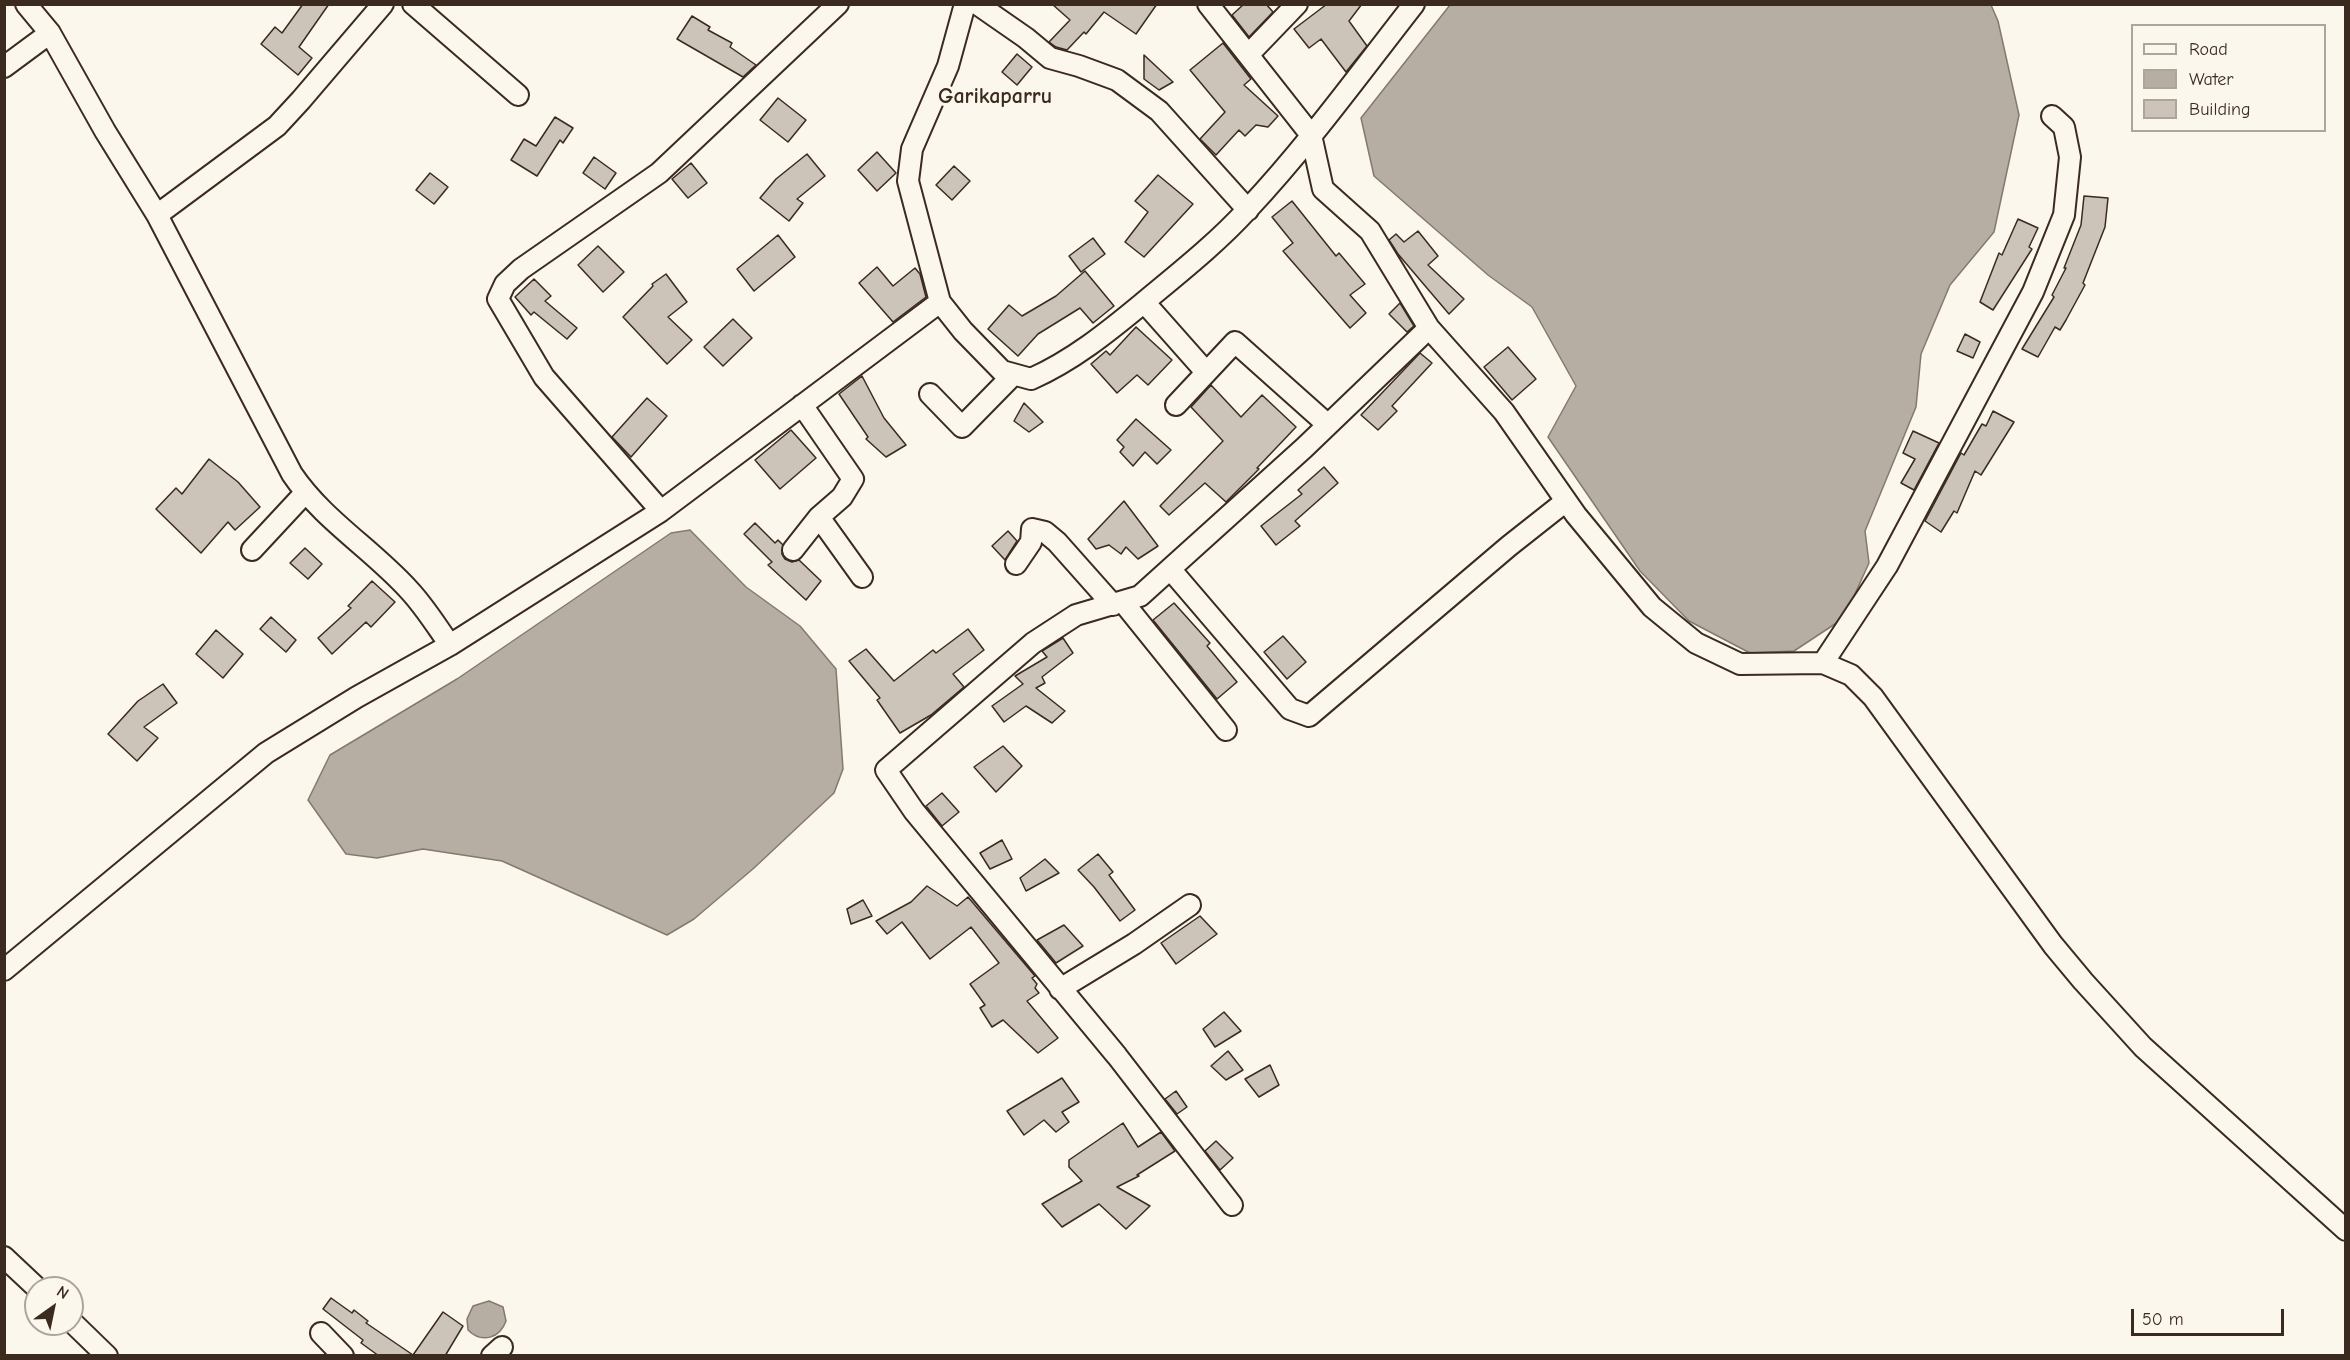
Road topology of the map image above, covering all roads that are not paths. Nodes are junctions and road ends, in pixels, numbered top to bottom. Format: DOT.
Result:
graph roads {
  1 [pos="26,4"];
  2 [pos="383,4"];
  3 [pos="413,4"];
  4 [pos="838,4"];
  5 [pos="965,4"];
  6 [pos="977,4"];
  7 [pos="1209,4"];
  8 [pos="1297,4"];
  9 [pos="1414,4"];
  10 [pos="50,33"];
  11 [pos="1248,55"];
  12 [pos="4,67"];
  13 [pos="518,95"];
  14 [pos="2052,116"];
  15 [pos="1311,135"];
  16 [pos="1248,210"];
  17 [pos="156,215"];
  18 [pos="940,302"];
  19 [pos="1144,302"];
  20 [pos="1430,328"];
  21 [pos="1206,372"];
  22 [pos="1013,375"];
  23 [pos="930,394"];
  24 [pos="802,405"];
  25 [pos="1176,405"];
  26 [pos="1328,425"];
  27 [pos="305,493"];
  28 [pos="1566,501"];
  29 [pos="661,511"];
  30 [pos="819,517"];
  31 [pos="252,550"];
  32 [pos="793,550"];
  33 [pos="1016,564"];
  34 [pos="1171,570"];
  35 [pos="862,577"];
  36 [pos="1118,603"];
  37 [pos="450,645"];
  38 [pos="1823,663"];
  39 [pos="1226,730"];
  40 [pos="1190,905"];
  41 [pos="4,970"];
  42 [pos="1060,989"];
  43 [pos="1233,1205"];
  44 [pos="2346,1230"];
  45 [pos="4,1257"];
  46 [pos="24,1276"];
  47 [pos="321,1333"];
  48 [pos="84,1334"];
  49 [pos="107,1356"];
  50 [pos="343,1356"];
  1 -- 10 [label="street"];
  2 -- 17 [label="street"];
  3 -- 13 [label="street"];
  4 -- 29 [label="street"];
  5 -- 18 [label="street"];
  6 -- 16 [label="street"];
  7 -- 11 [label="street"];
  8 -- 11 [label="street"];
  9 -- 15 [label="street"];
  10 -- 12 [label="street"];
  10 -- 17 [label="street"];
  11 -- 15 [label="street"];
  14 -- 38 [label="street"];
  15 -- 16 [label="street"];
  15 -- 20 [label="street"];
  16 -- 19 [label="street"];
  17 -- 27 [label="street"];
  18 -- 22 [label="street"];
  18 -- 24 [label="street"];
  19 -- 21 [label="street"];
  19 -- 22 [label="street"];
  20 -- 26 [label="street"];
  20 -- 28 [label="street"];
  21 -- 25 [label="street"];
  21 -- 26 [label="street"];
  22 -- 23 [label="street"];
  24 -- 29 [label="street"];
  24 -- 30 [label="street"];
  26 -- 34 [label="street"];
  27 -- 31 [label="street"];
  27 -- 37 [label="street"];
  28 -- 34 [label="street"];
  28 -- 38 [label="street"];
  29 -- 37 [label="street"];
  30 -- 32 [label="street"];
  30 -- 35 [label="street"];
  33 -- 36 [label="street"];
  34 -- 36 [label="street"];
  36 -- 39 [label="street"];
  36 -- 42 [label="street"];
  37 -- 41 [label="street"];
  38 -- 44 [label="street"];
  40 -- 42 [label="street"];
  42 -- 43 [label="street"];
  45 -- 46 [label="street"];
  47 -- 50 [label="street"];
  48 -- 49 [label="street"];
}
